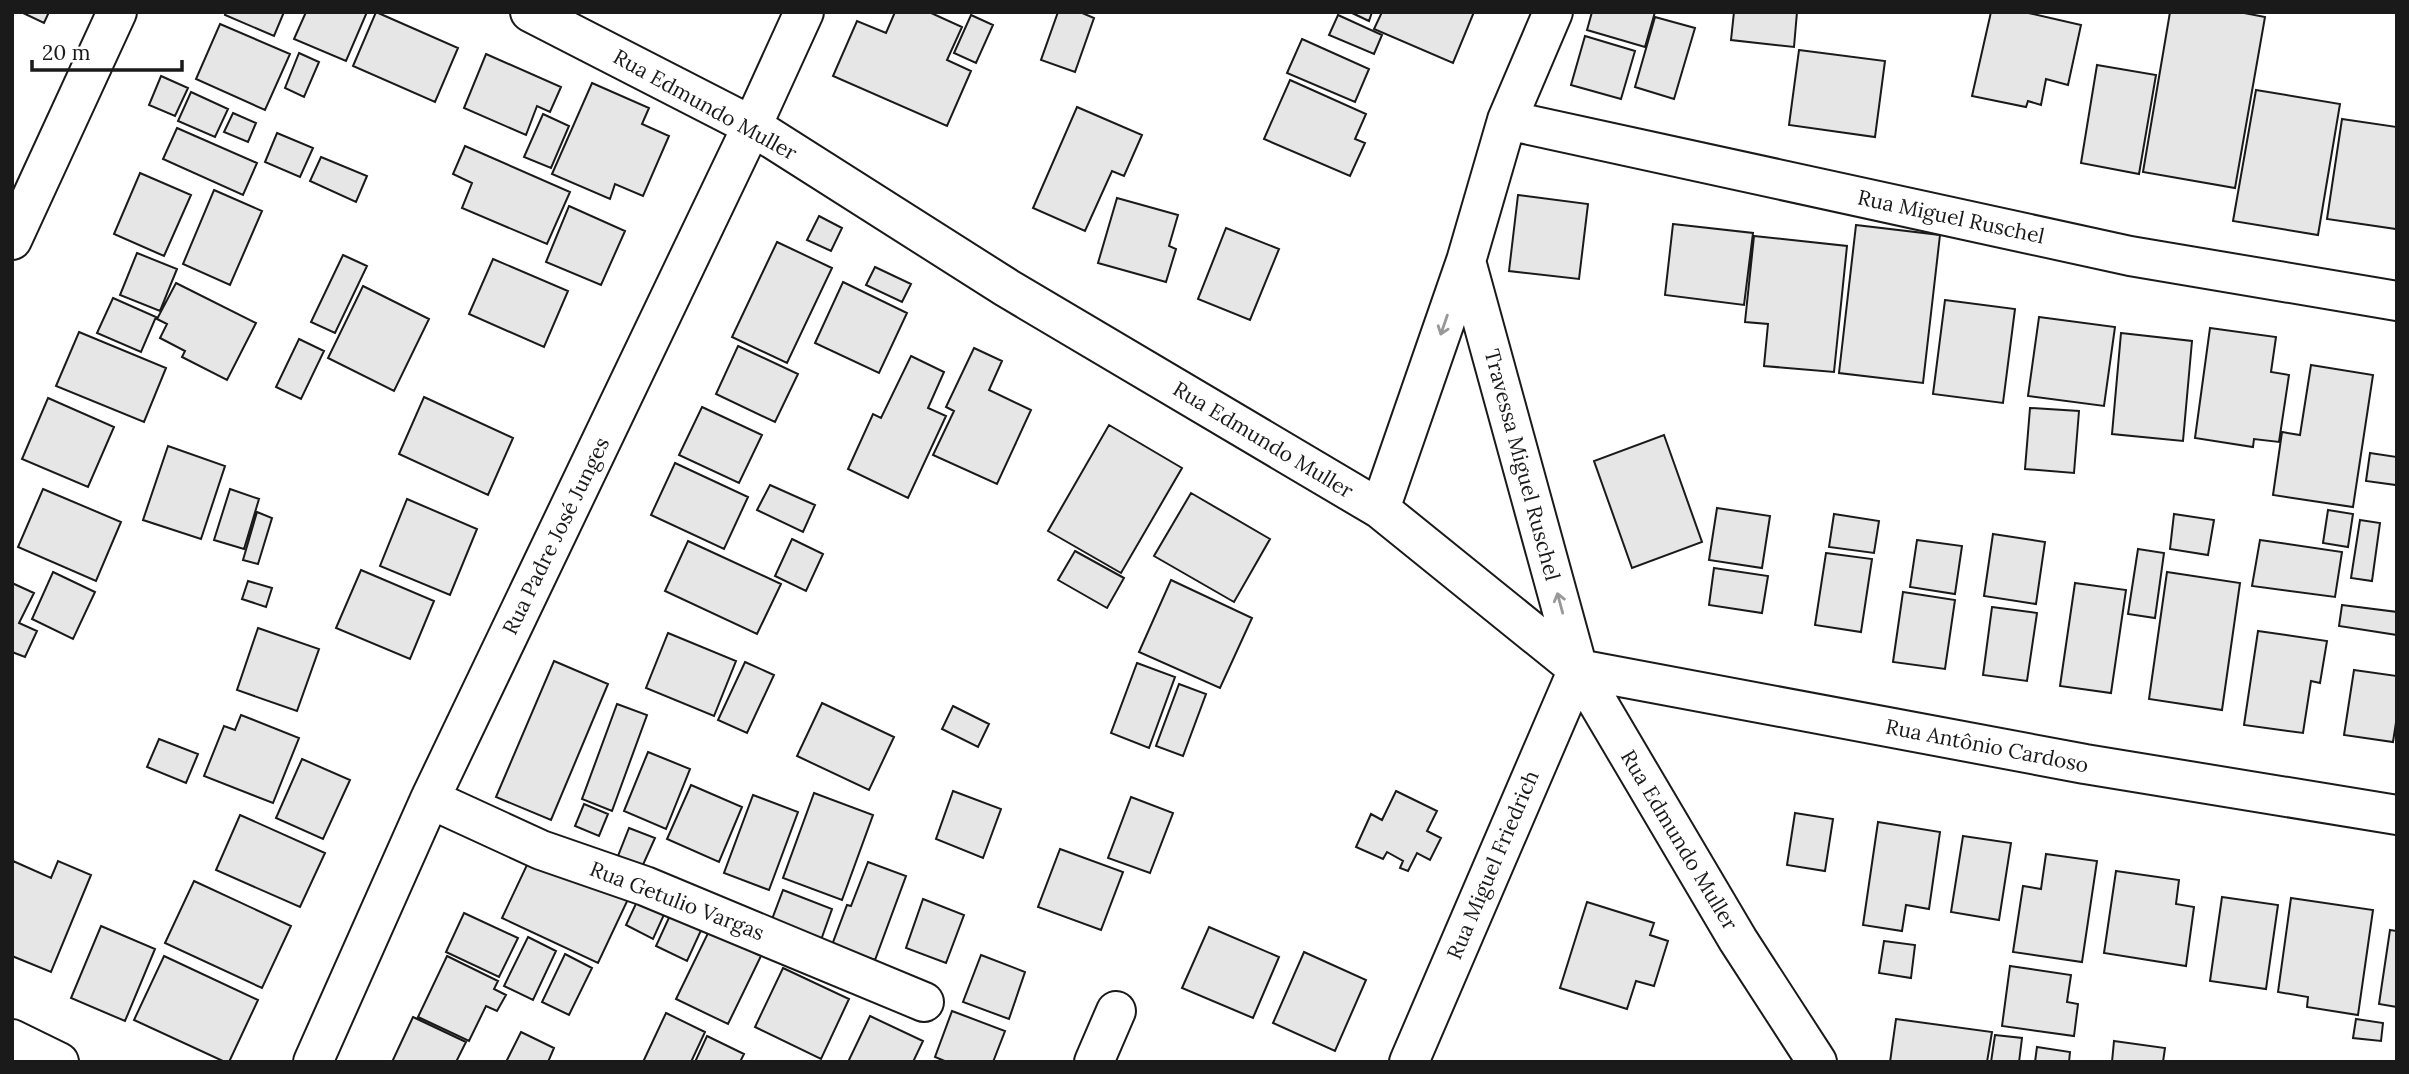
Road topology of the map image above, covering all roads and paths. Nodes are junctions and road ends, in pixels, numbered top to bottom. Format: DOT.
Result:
graph roads {
  1 [pos="117,12"];
  2 [pos="530,12"];
  3 [pos="804,12"];
  4 [pos="1553,12"];
  5 [pos="1507,120"];
  6 [pos="752,126"];
  7 [pos="12,240"];
  8 [pos="1466,261"];
  9 [pos="2397,301"];
  10 [pos="1380,509"];
  11 [pos="1578,669"];
  12 [pos="430,799"];
  13 [pos="2397,815"];
  14 [pos="925,1002"];
  15 [pos="1115,1011"];
  16 [pos="12,1039"];
  17 [pos="59,1062"];
  18 [pos="313,1062"];
  19 [pos="1094,1062"];
  20 [pos="1409,1062"];
  21 [pos="1816,1062"];
  1 -- 7 [label="street"];
  2 -- 6 [label="street, Rua Edmundo Muller"];
  3 -- 6 [label="street, Rua Padre José Junges"];
  4 -- 5 [label="street"];
  5 -- 8 [label="street"];
  5 -- 9 [label="street, Rua Miguel Ruschel"];
  6 -- 10 [label="street, Rua Edmundo Muller"];
  6 -- 12 [label="street, Rua Padre José Junges"];
  8 -- 10 [label="street, one-way"];
  11 -- 8 [label="street, Travessa Miguel Ruschel, one-way"];
  10 -- 11 [label="street, Rua Edmundo Muller"];
  11 -- 13 [label="street, Rua Antônio Cardoso"];
  11 -- 20 [label="street, Rua Miguel Friedrich"];
  11 -- 21 [label="street, Rua Edmundo Muller"];
  12 -- 14 [label="street, Rua Getulio Vargas"];
  12 -- 18 [label="street, Rua Padre José Junges"];
  15 -- 19 [label="street"];
  16 -- 17 [label="street"];
}
